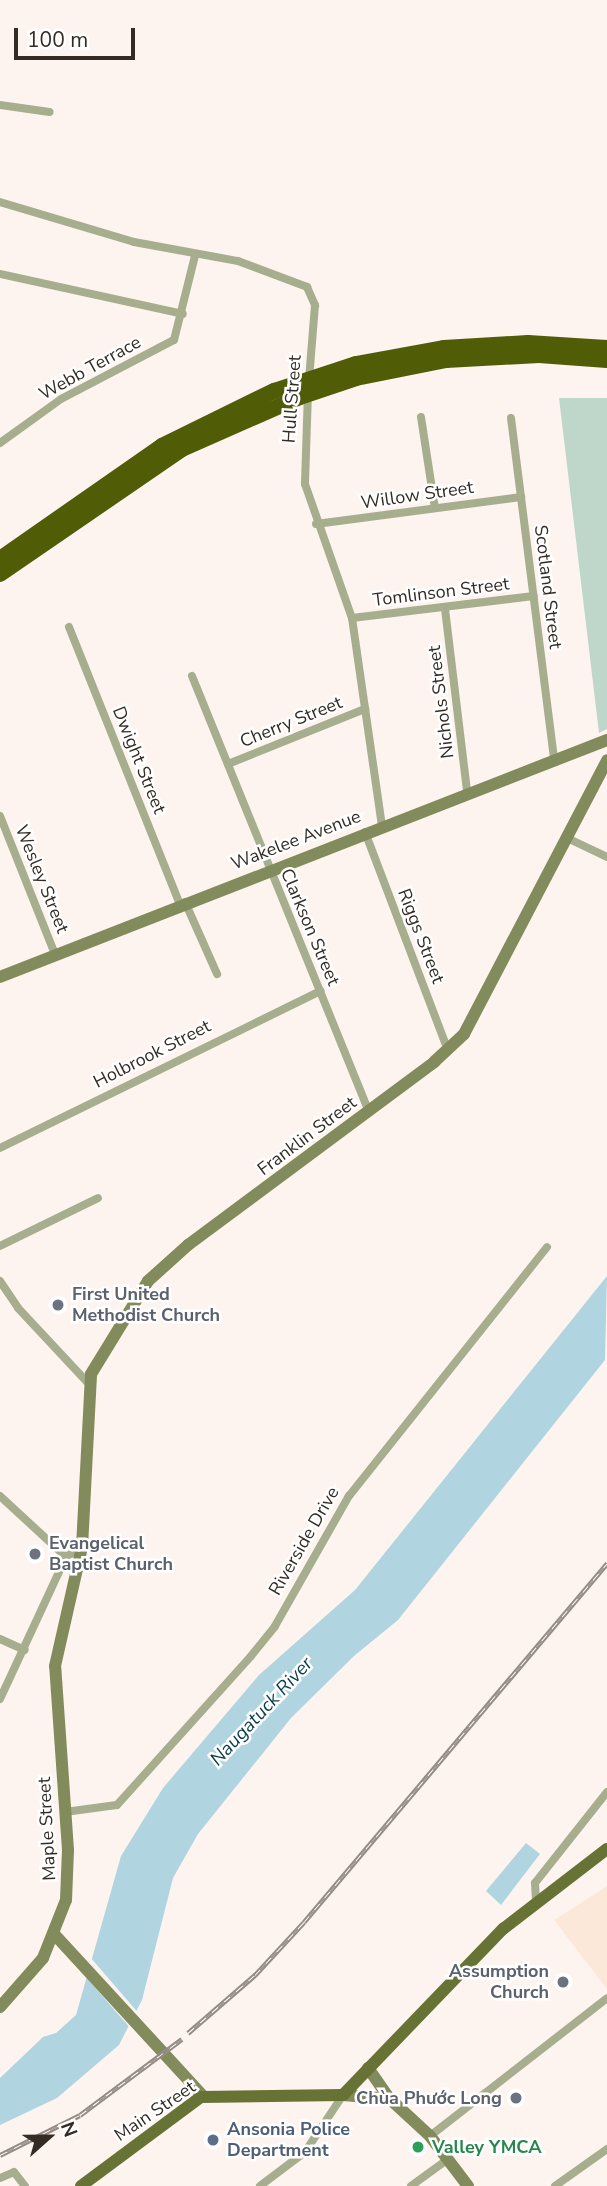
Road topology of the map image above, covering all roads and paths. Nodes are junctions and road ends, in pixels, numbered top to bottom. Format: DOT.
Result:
graph roads {
  1 [pos="0,104"];
  2 [pos="50,112"];
  3 [pos="0,202"];
  4 [pos="195,256"];
  5 [pos="0,274"];
  6 [pos="183,314"];
  7 [pos="607,348"];
  8 [pos="607,360"];
  9 [pos="319,384"];
  10 [pos="301,390"];
  11 [pos="421,417"];
  12 [pos="511,418"];
  13 [pos="0,443"];
  14 [pos="522,497"];
  15 [pos="435,508"];
  16 [pos="317,524"];
  17 [pos="0,559"];
  18 [pos="0,574"];
  19 [pos="534,596"];
  20 [pos="445,609"];
  21 [pos="352,618"];
  22 [pos="69,627"];
  23 [pos="192,676"];
  24 [pos="365,709"];
  25 [pos="607,740"];
  26 [pos="554,759"];
  27 [pos="607,760"];
  28 [pos="228,764"];
  29 [pos="467,792"];
  30 [pos="0,816"];
  31 [pos="382,826"];
  32 [pos="365,832"];
  33 [pos="565,837"];
  34 [pos="607,857"];
  35 [pos="269,869"];
  36 [pos="183,903"];
  37 [pos="55,954"];
  38 [pos="217,974"];
  39 [pos="0,977"];
  40 [pos="321,991"];
  41 [pos="448,1051"];
  42 [pos="369,1111"];
  43 [pos="0,1148"];
  44 [pos="99,1198"];
  45 [pos="0,1246"];
  46 [pos="547,1247"];
  47 [pos="0,1281"];
  48 [pos="88,1383"];
  49 [pos="0,1496"];
  50 [pos="82,1547"];
  51 [pos="66,1557"];
  52 [pos="0,1639"];
  53 [pos="25,1650"];
  54 [pos="0,1699"];
  55 [pos="607,1792"];
  56 [pos="65,1812"];
  57 [pos="607,1849"];
  58 [pos="536,1902"];
  59 [pos="55,1935"];
  60 [pos="607,1998"];
  61 [pos="0,2007"];
  62 [pos="368,2068"];
  63 [pos="343,2095"];
  64 [pos="203,2096"];
  65 [pos="390,2099"];
  66 [pos="430,2136"];
  67 [pos="607,2149"];
  68 [pos="448,2159"];
  69 [pos="0,2178"];
  70 [pos="24,2186"];
  71 [pos="80,2186"];
  72 [pos="260,2186"];
  73 [pos="411,2186"];
  74 [pos="468,2186"];
  75 [pos="555,2186"];
  1 -- 2 [label="street"];
  3 -- 4 [label="street, Hull Street"];
  4 -- 6 [label="street, Webb Terrace"];
  4 -- 16 [label="street, Hull Street"];
  5 -- 6 [label="street"];
  6 -- 13 [label="street, Webb Terrace"];
  7 -- 9 [label="highway"];
  8 -- 9 [label="highway"];
  9 -- 10 [label="highway"];
  10 -- 17 [label="highway"];
  10 -- 18 [label="highway"];
  11 -- 15 [label="street"];
  12 -- 14 [label="street, Scotland Street"];
  14 -- 15 [label="street, Willow Street"];
  14 -- 19 [label="street, Scotland Street"];
  15 -- 16 [label="street, Willow Street"];
  16 -- 21 [label="street, Hull Street"];
  19 -- 20 [label="street, Tomlinson Street"];
  19 -- 26 [label="street, Scotland Street"];
  20 -- 21 [label="street, Tomlinson Street"];
  20 -- 29 [label="street, Nichols Street"];
  21 -- 24 [label="street, Hull Street"];
  22 -- 36 [label="street, Dwight Street"];
  23 -- 28 [label="street, Clarkson Street"];
  24 -- 28 [label="street, Cherry Street"];
  24 -- 31 [label="street, Hull Street"];
  25 -- 26 [label="main road, Wakelee Avenue"];
  26 -- 29 [label="main road, Wakelee Avenue"];
  27 -- 33 [label="main road, Franklin Street"];
  28 -- 35 [label="street, Clarkson Street"];
  29 -- 31 [label="main road, Wakelee Avenue"];
  30 -- 37 [label="street, Wesley Street"];
  31 -- 32 [label="main road, Wakelee Avenue"];
  32 -- 35 [label="main road, Wakelee Avenue"];
  32 -- 41 [label="street, Riggs Street"];
  33 -- 34 [label="street"];
  33 -- 41 [label="main road, Franklin Street"];
  35 -- 36 [label="main road, Wakelee Avenue"];
  35 -- 40 [label="street, Clarkson Street"];
  36 -- 37 [label="main road, Wakelee Avenue"];
  36 -- 38 [label="street, Dwight Street"];
  37 -- 39 [label="main road, Wakelee Avenue"];
  40 -- 42 [label="street, Clarkson Street"];
  40 -- 43 [label="street, Holbrook Street"];
  41 -- 42 [label="main road, Franklin Street"];
  42 -- 48 [label="main road, Franklin Street"];
  44 -- 45 [label="street"];
  46 -- 56 [label="street, Riverside Drive"];
  47 -- 48 [label="street"];
  48 -- 50 [label="main road"];
  49 -- 51 [label="street"];
  50 -- 51 [label="street"];
  50 -- 56 [label="main road, Maple Street"];
  51 -- 53 [label="street"];
  52 -- 53 [label="street"];
  53 -- 54 [label="street"];
  55 -- 58 [label="street"];
  56 -- 59 [label="main road, Maple Street"];
  57 -- 58 [label="main road"];
  58 -- 62 [label="main road"];
  59 -- 61 [label="main road"];
  59 -- 64 [label="main road"];
  60 -- 66 [label="street"];
  62 -- 63 [label="main road"];
  62 -- 65 [label="main road"];
  63 -- 64 [label="main road, Main Street"];
  63 -- 65 [label="main road"];
  63 -- 72 [label="street"];
  64 -- 71 [label="main road, Main Street"];
  65 -- 66 [label="main road"];
  66 -- 68 [label="main road"];
  67 -- 75 [label="street"];
  68 -- 73 [label="street"];
  68 -- 74 [label="main road"];
  69 -- 70 [label="street"];
}
